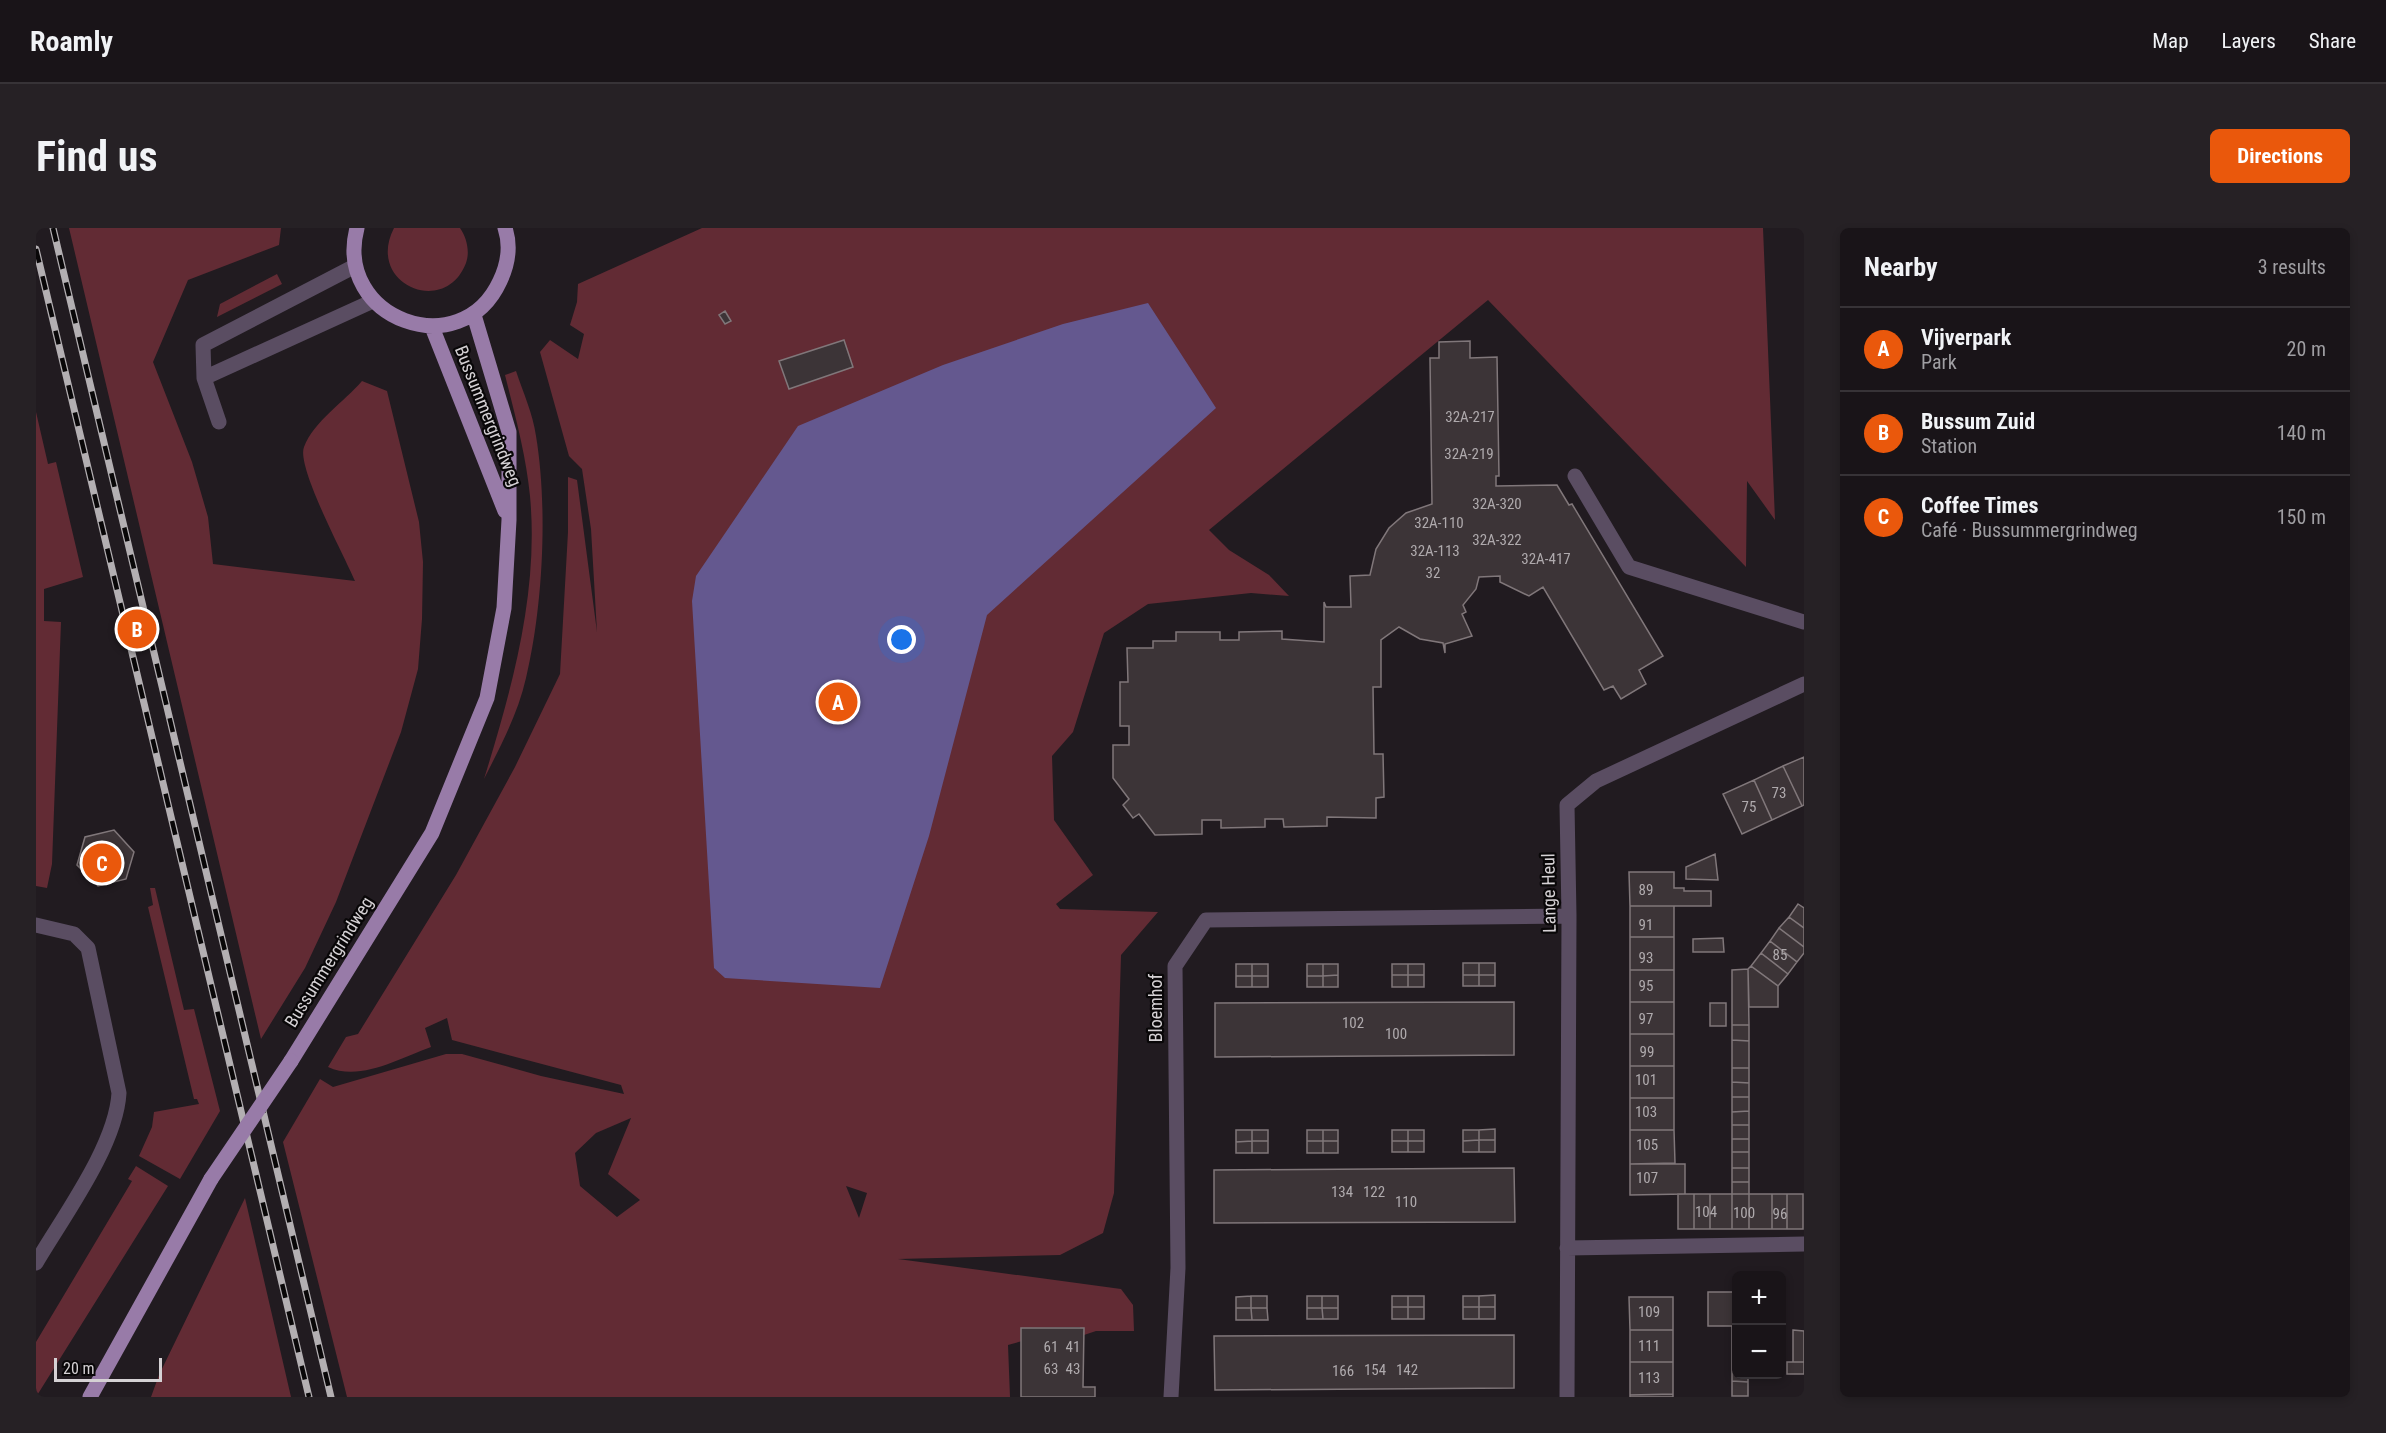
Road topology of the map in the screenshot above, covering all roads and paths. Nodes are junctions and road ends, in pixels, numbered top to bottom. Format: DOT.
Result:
graph roads {
  1 [pos="357,228"];
  2 [pos="505,228"];
  3 [pos="355,266"];
  4 [pos="373,301"];
  5 [pos="474,315"];
  6 [pos="432,327"];
  7 [pos="204,378"];
  8 [pos="219,422"];
  9 [pos="1575,476"];
  10 [pos="509,520"];
  11 [pos="1804,622"];
  12 [pos="1804,684"];
  13 [pos="1569,916"];
  14 [pos="36,925"];
  15 [pos="1804,1244"];
  16 [pos="1567,1248"];
  17 [pos="36,1263"];
  18 [pos="92,1395"];
  19 [pos="1171,1397"];
  20 [pos="1567,1397"];
  1 -- 3 [label="main road"];
  2 -- 5 [label="main road"];
  3 -- 4 [label="main road"];
  3 -- 7 [label="street"];
  4 -- 6 [label="main road"];
  4 -- 7 [label="street"];
  5 -- 6 [label="main road"];
  5 -- 10 [label="main road, Bussummergrindweg"];
  6 -- 10 [label="main road, Bussummergrindweg"];
  7 -- 8 [label="street"];
  9 -- 11 [label="street"];
  10 -- 18 [label="main road, Bussummergrindweg, bridge"];
  12 -- 13 [label="street, Lange Heul"];
  13 -- 16 [label="street, Lange Heul"];
  13 -- 19 [label="street, Bloemhof"];
  14 -- 17 [label="street"];
  15 -- 16 [label="street"];
  16 -- 20 [label="street, Lange Heul"];
}
